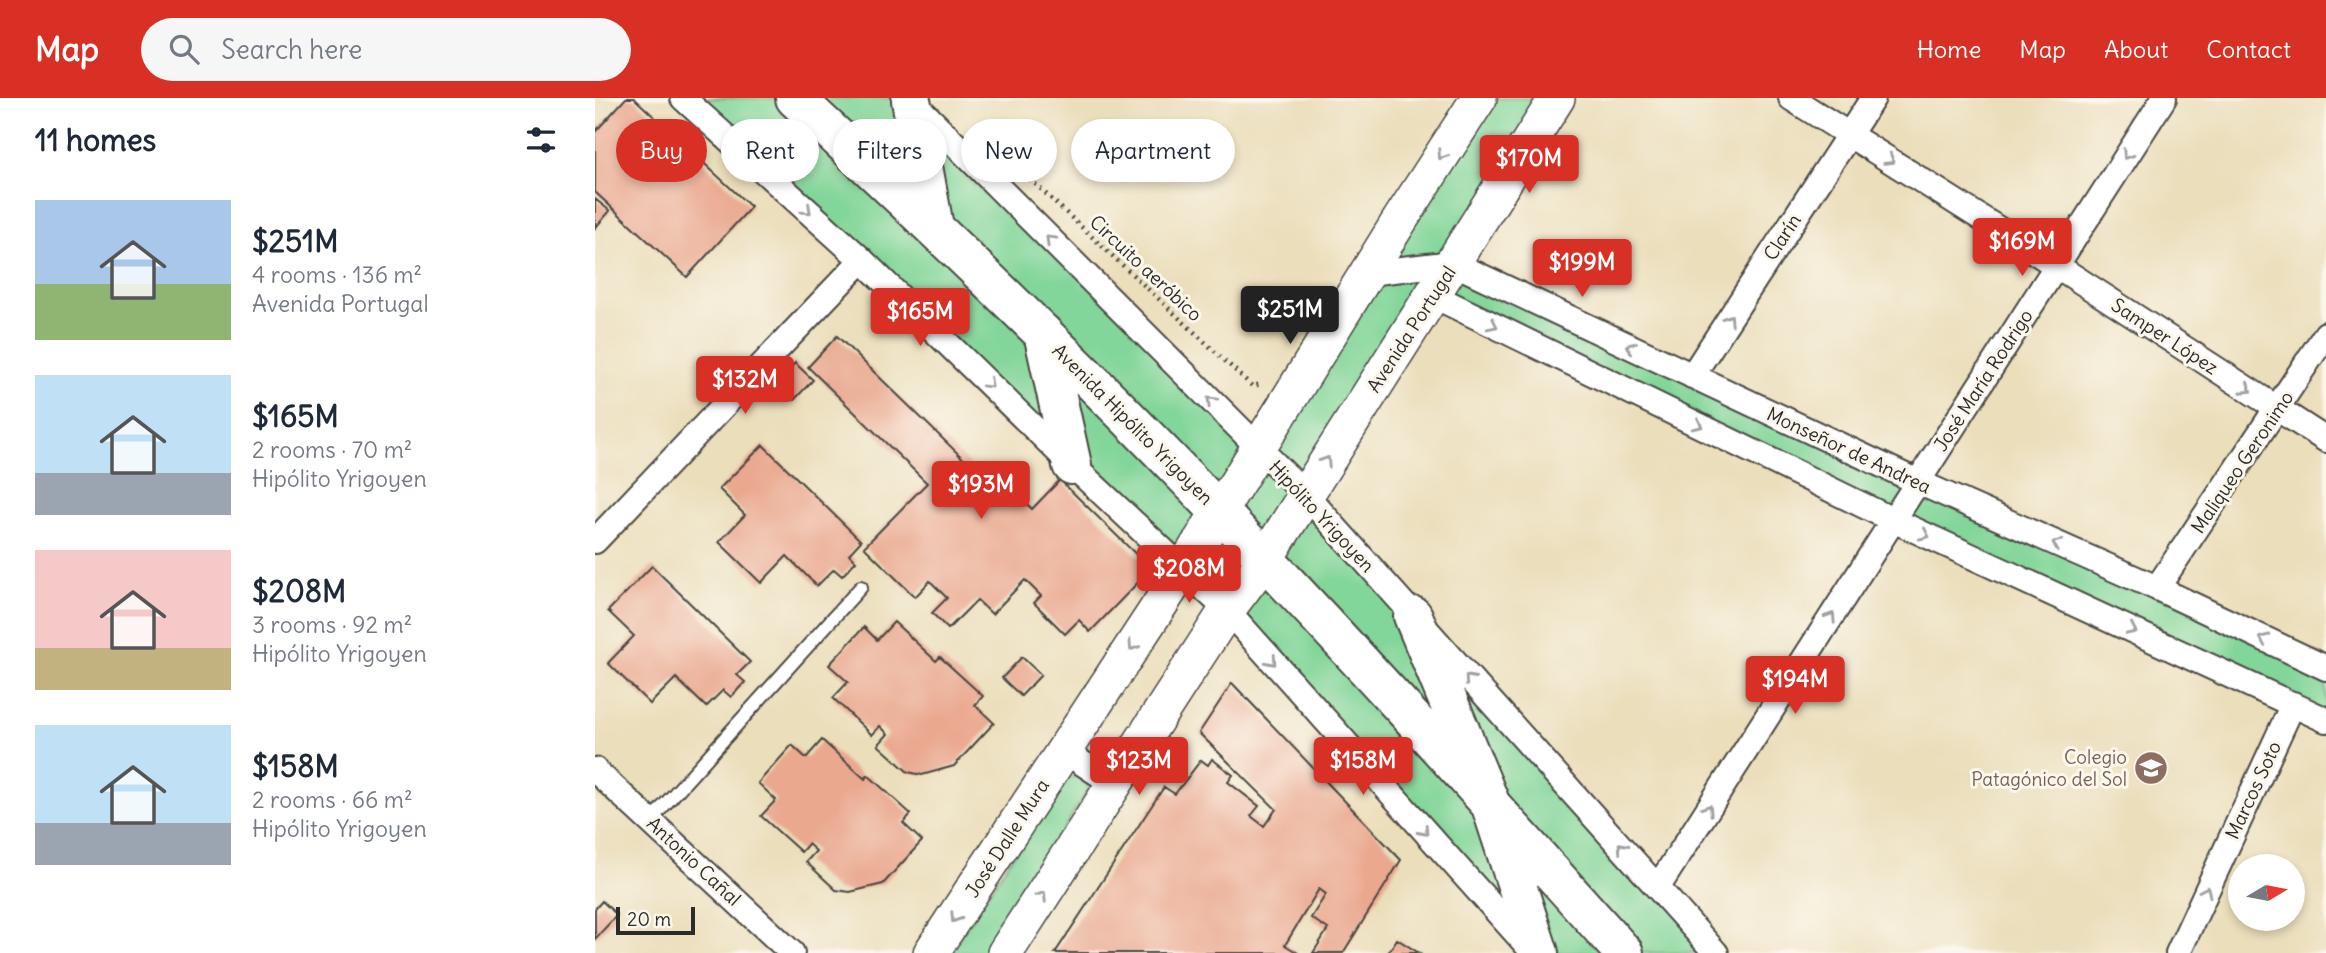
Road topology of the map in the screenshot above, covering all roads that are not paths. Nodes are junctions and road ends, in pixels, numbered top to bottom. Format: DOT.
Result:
graph roads {
  1 [pos="683,98"];
  2 [pos="795,98"];
  3 [pos="1479,98"];
  4 [pos="1557,98"];
  5 [pos="1791,98"];
  6 [pos="1873,98"];
  7 [pos="2164,98"];
  8 [pos="910,99"];
  9 [pos="1849,134"];
  10 [pos="935,227"];
  11 [pos="862,260"];
  12 [pos="1453,263"];
  13 [pos="2057,266"];
  14 [pos="1368,273"];
  15 [pos="1432,295"];
  16 [pos="1043,333"];
  17 [pos="2326,334"];
  18 [pos="1692,376"];
  19 [pos="2278,409"];
  20 [pos="2326,440"];
  21 [pos="1259,449"];
  22 [pos="1072,465"];
  23 [pos="1918,482"];
  24 [pos="1305,494"];
  25 [pos="1219,511"];
  26 [pos="1893,520"];
  27 [pos="595,541"];
  28 [pos="1264,561"];
  29 [pos="1184,568"];
  30 [pos="861,587"];
  31 [pos="2157,588"];
  32 [pos="1227,610"];
  33 [pos="1413,616"];
  34 [pos="2326,668"];
  35 [pos="2293,704"];
  36 [pos="2326,720"];
  37 [pos="1064,751"];
  38 [pos="595,770"];
  39 [pos="1114,784"];
  40 [pos="1489,800"];
  41 [pos="650,821"];
  42 [pos="1658,887"];
  43 [pos="792,953"];
  44 [pos="931,953"];
  45 [pos="1005,953"];
  46 [pos="1533,953"];
  47 [pos="1539,953"];
  48 [pos="1625,953"];
  49 [pos="1716,953"];
  50 [pos="2178,953"];
  1 -- 11 [label="street, one-way"];
  2 -- 10 [label="highway, Avenida Hipólito Yrigoyen"];
  3 -- 14 [label="main road, one-way"];
  4 -- 12 [label="main road, Avenida Portugal"];
  5 -- 9 [label="street, Samper López"];
  6 -- 9 [label="street, Clarín"];
  7 -- 13 [label="street, José María Rodrigo, one-way"];
  8 -- 10 [label="highway"];
  21 -- 8 [label="street, Hipólito Yrigoyen, one-way"];
  9 -- 13 [label="street, Samper López, one-way"];
  18 -- 9 [label="street, Clarín, one-way"];
  10 -- 16 [label="highway, Avenida Hipólito Yrigoyen"];
  11 -- 22 [label="street, one-way"];
  11 -- 27 [label="street"];
  12 -- 14 [label="street"];
  12 -- 15 [label="main road, Avenida Portugal"];
  18 -- 12 [label="street, Monseñor de Andrea, one-way"];
  13 -- 19 [label="street, Samper López, one-way"];
  13 -- 23 [label="street, José María Rodrigo"];
  14 -- 21 [label="main road"];
  24 -- 15 [label="main road, Avenida Portugal, one-way"];
  15 -- 26 [label="street, one-way"];
  16 -- 22 [label="highway"];
  16 -- 25 [label="highway, Avenida Hipólito Yrigoyen"];
  17 -- 19 [label="street, Maliqueo Geronimo"];
  18 -- 23 [label="street, Monseñor de Andrea"];
  19 -- 20 [label="street, Samper López"];
  19 -- 31 [label="street, Maliqueo Geronimo"];
  21 -- 24 [label="street, Hipólito Yrigoyen"];
  21 -- 25 [label="main road"];
  22 -- 29 [label="street"];
  23 -- 26 [label="street, José María Rodrigo"];
  31 -- 23 [label="street, Monseñor de Andrea, one-way"];
  24 -- 28 [label="main road, Avenida Portugal"];
  24 -- 33 [label="street, Hipólito Yrigoyen"];
  25 -- 28 [label="highway, Avenida Hipólito Yrigoyen"];
  25 -- 29 [label="main road, José Dalle Mura"];
  26 -- 35 [label="street, one-way"];
  42 -- 26 [label="street, José María Rodrigo, one-way"];
  28 -- 32 [label="main road"];
  28 -- 40 [label="highway, Avenida Hipólito Yrigoyen"];
  29 -- 32 [label="street"];
  29 -- 37 [label="main road, José Dalle Mura, one-way"];
  30 -- 41 [label="lane"];
  34 -- 31 [label="street, Monseñor de Andrea, one-way"];
  32 -- 39 [label="main road"];
  32 -- 46 [label="street, one-way"];
  33 -- 40 [label="highway"];
  42 -- 33 [label="street, Hipólito Yrigoyen, one-way"];
  35 -- 36 [label="street"];
  50 -- 35 [label="street, Marcos Soto, one-way"];
  37 -- 39 [label="street"];
  37 -- 44 [label="main road, José Dalle Mura, one-way"];
  38 -- 41 [label="street, Antonio Cañal"];
  45 -- 39 [label="main road, one-way"];
  40 -- 47 [label="highway"];
  40 -- 48 [label="highway, Avenida Hipólito Yrigoyen"];
  41 -- 43 [label="street, Antonio Cañal"];
  42 -- 49 [label="street, Hipólito Yrigoyen"];
}
